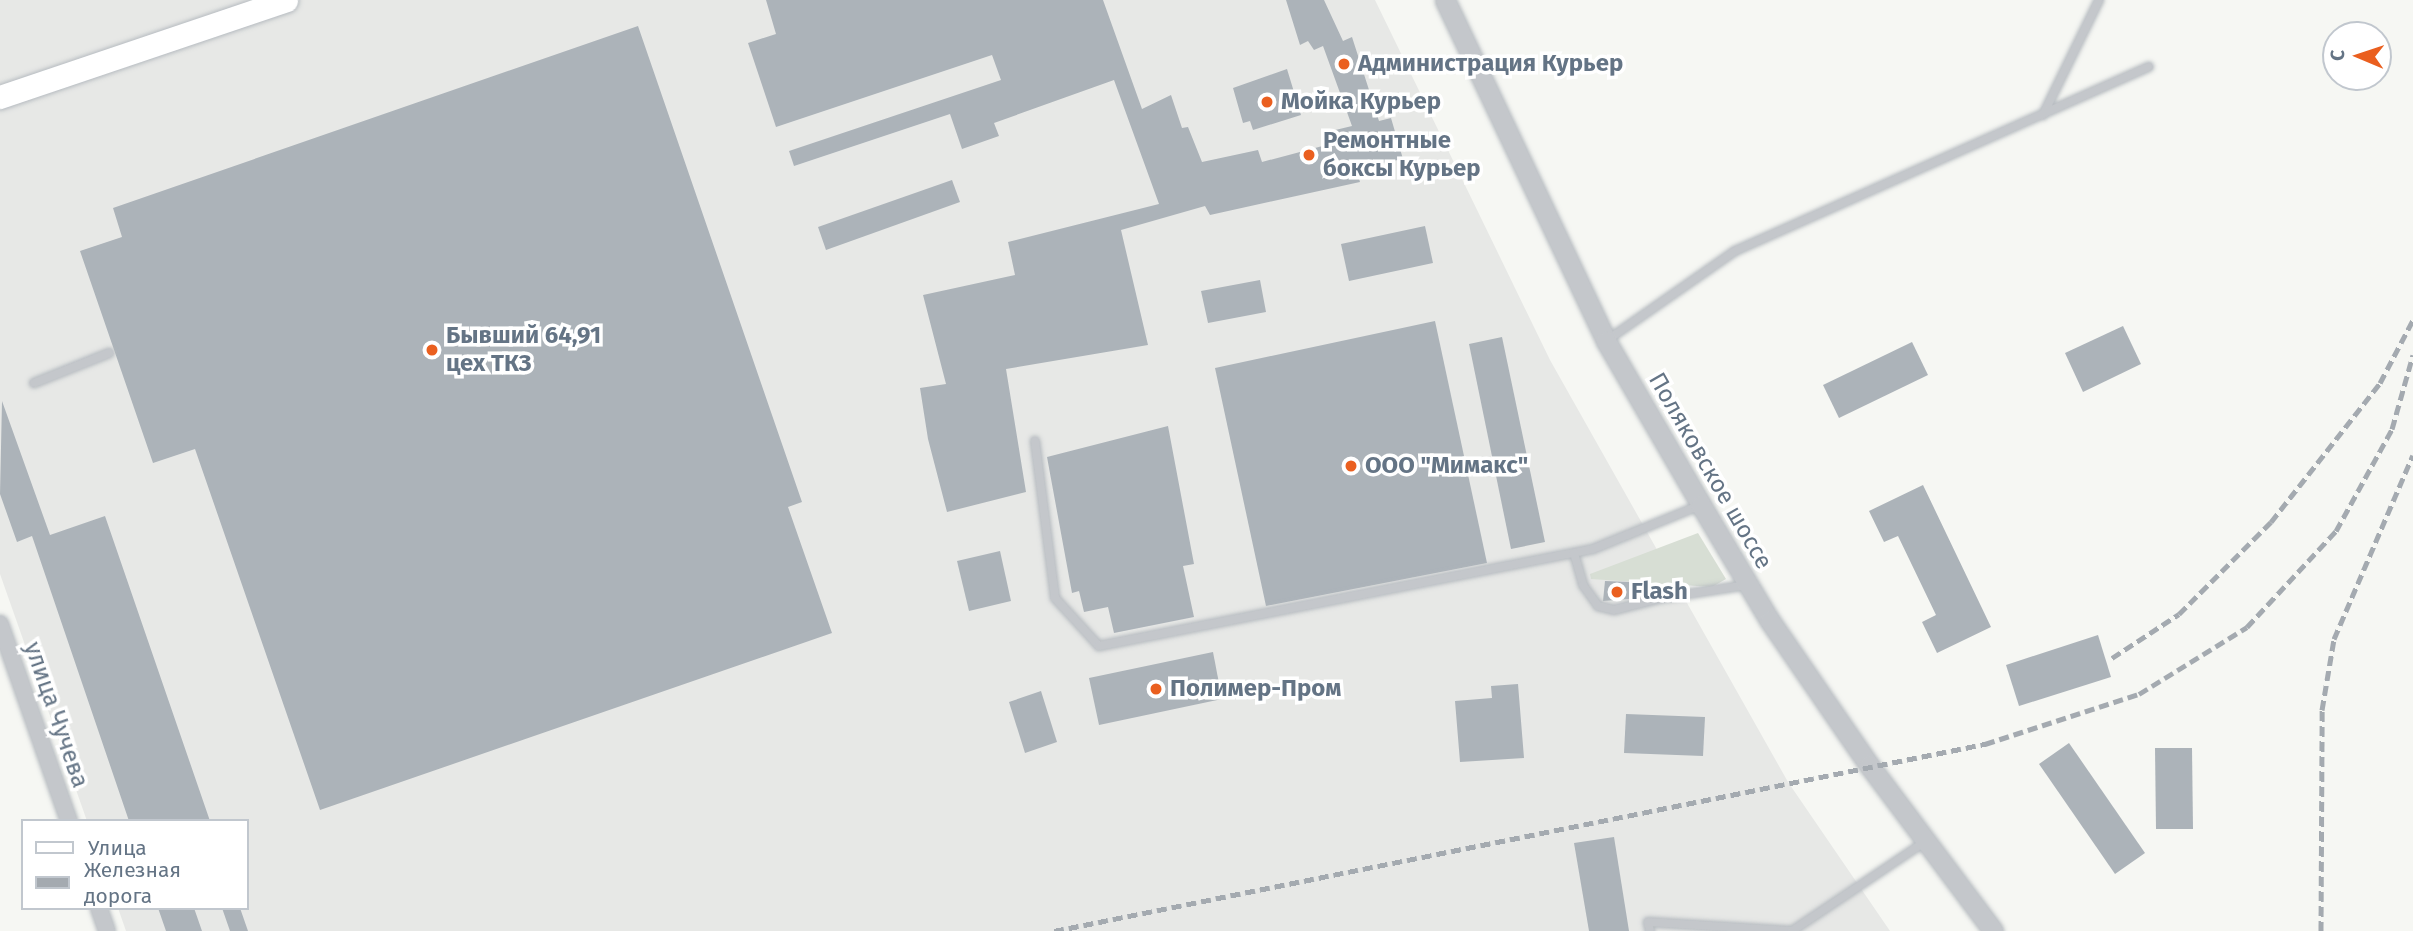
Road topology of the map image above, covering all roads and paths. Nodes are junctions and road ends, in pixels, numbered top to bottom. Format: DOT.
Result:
graph roads {
  1 [pos="286,0"];
  2 [pos="1445,0"];
  3 [pos="2099,0"];
  4 [pos="252,5"];
  5 [pos="2149,67"];
  6 [pos="0,97"];
  7 [pos="2043,115"];
  8 [pos="1606,341"];
  9 [pos="109,354"];
  10 [pos="34,383"];
  11 [pos="1035,441"];
  12 [pos="1701,505"];
  13 [pos="1574,553"];
  14 [pos="1749,585"];
  15 [pos="0,624"];
  16 [pos="68,819"];
  17 [pos="1926,841"];
  18 [pos="100,910"];
  19 [pos="1740,929"];
  20 [pos="107,931"];
  21 [pos="1650,931"];
  22 [pos="1792,931"];
  23 [pos="1993,931"];
  1 -- 4 [label="main road"];
  2 -- 8 [label="street, Поляковское шоссе"];
  3 -- 7 [label="lane"];
  4 -- 6 [label="main road"];
  5 -- 7 [label="lane"];
  7 -- 8 [label="lane"];
  8 -- 12 [label="street, Поляковское шоссе"];
  9 -- 10 [label="lane"];
  11 -- 13 [label="lane"];
  12 -- 13 [label="lane"];
  12 -- 14 [label="street, Поляковское шоссе"];
  13 -- 14 [label="lane"];
  14 -- 17 [label="street, Поляковское шоссе"];
  15 -- 16 [label="street, улица Чучева"];
  17 -- 22 [label="lane"];
  17 -- 23 [label="street, Поляковское шоссе"];
  18 -- 20 [label="street"];
  19 -- 21 [label="lane"];
  19 -- 22 [label="lane"];
}
